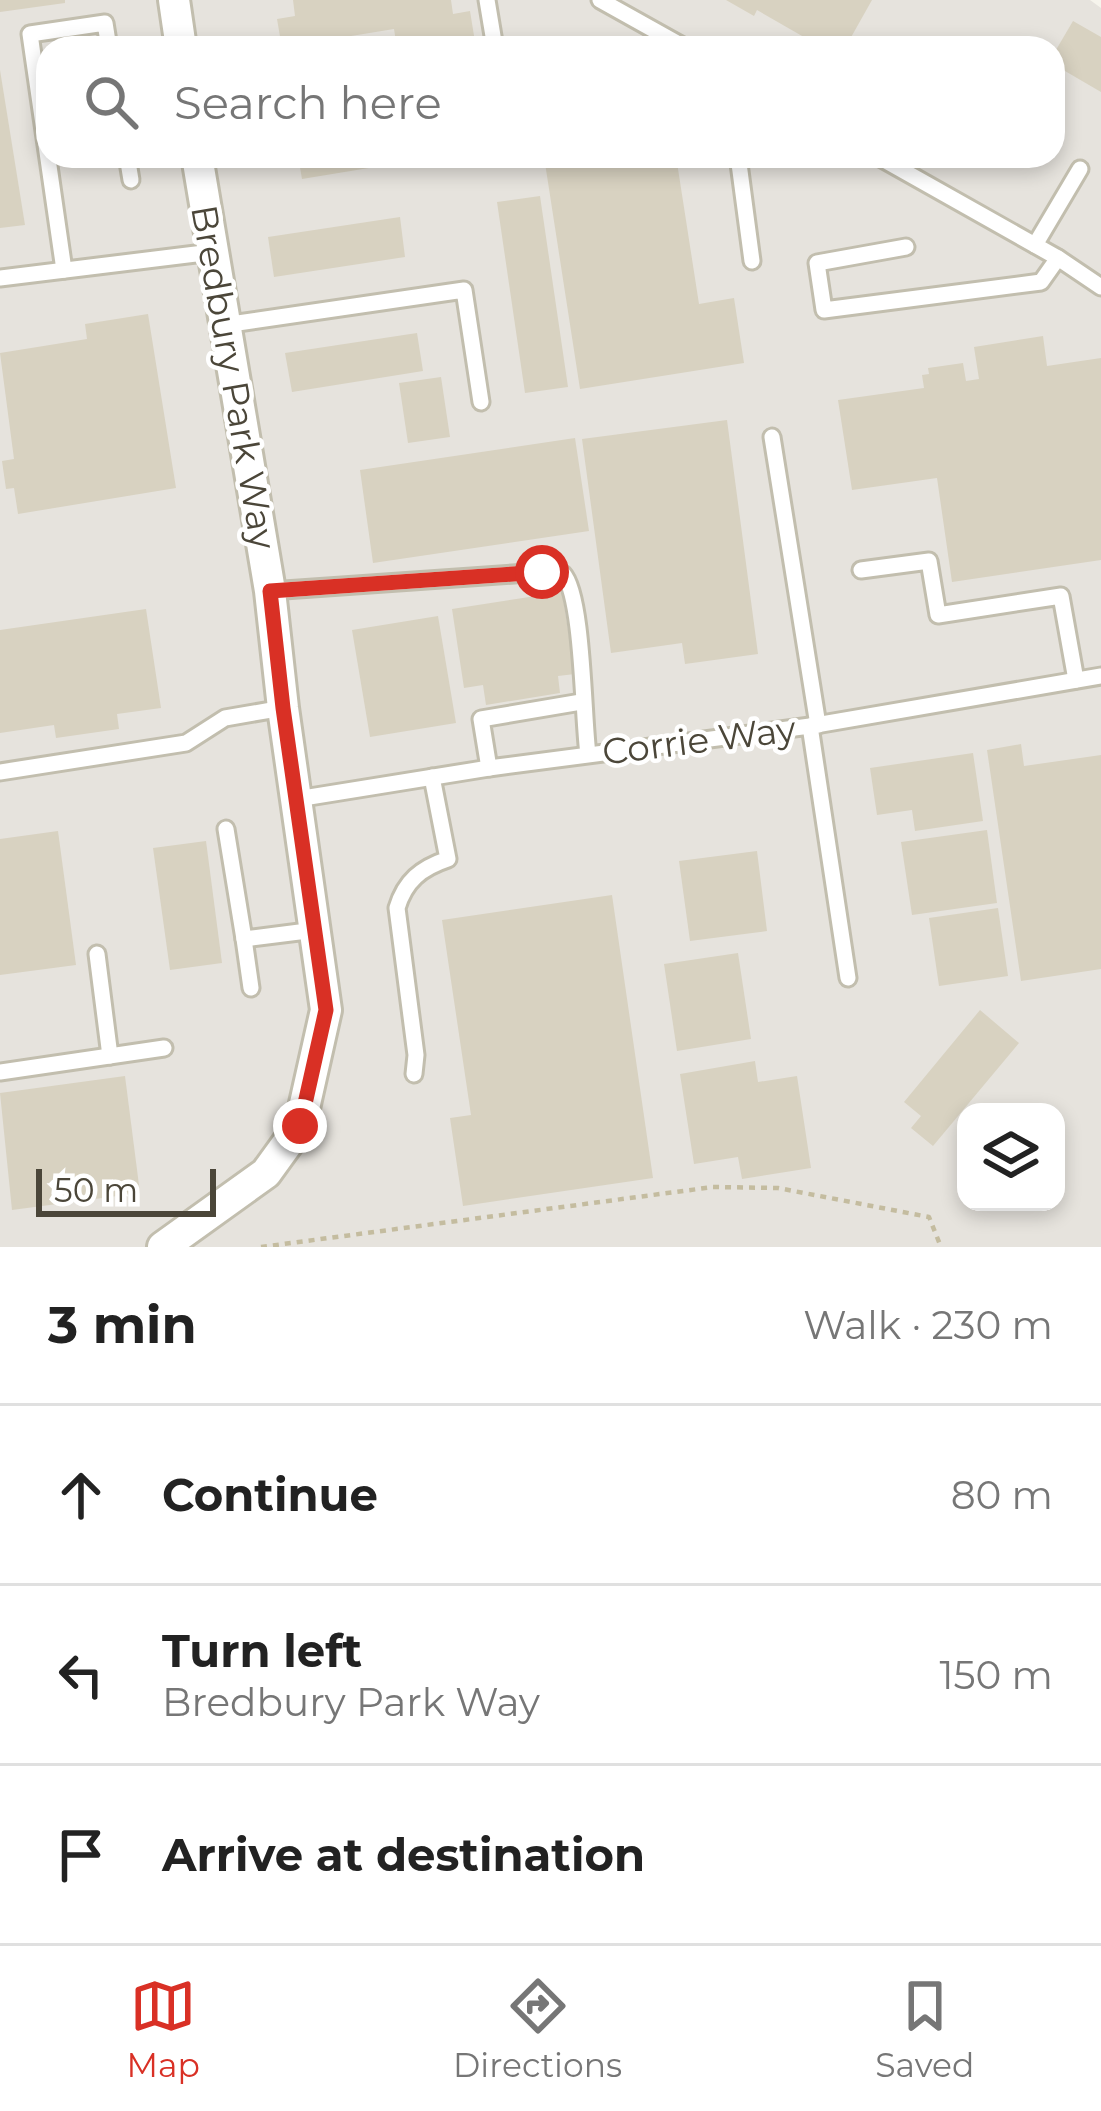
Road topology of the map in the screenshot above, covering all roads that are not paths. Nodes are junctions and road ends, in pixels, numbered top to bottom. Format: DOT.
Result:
graph roads {
  1 [pos="174,0"];
  2 [pos="487,0"];
  3 [pos="600,0"];
  4 [pos="107,36"];
  5 [pos="179,36"];
  6 [pos="493,36"];
  7 [pos="664,36"];
  8 [pos="36,76"];
  9 [pos="49,168"];
  10 [pos="129,168"];
  11 [pos="199,168"];
  12 [pos="740,168"];
  13 [pos="900,168"];
  14 [pos="1080,170"];
  15 [pos="131,180"];
  16 [pos="1035,245"];
  17 [pos="906,247"];
  18 [pos="212,252"];
  19 [pos="1058,258"];
  20 [pos="752,262"];
  21 [pos="64,270"];
  22 [pos="0,278"];
  23 [pos="1101,287"];
  24 [pos="224,325"];
  25 [pos="481,402"];
  26 [pos="772,437"];
  27 [pos="861,570"];
  28 [pos="270,591"];
  29 [pos="1101,676"];
  30 [pos="1076,680"];
  31 [pos="581,702"];
  32 [pos="283,708"];
  33 [pos="814,726"];
  34 [pos="588,754"];
  35 [pos="489,768"];
  36 [pos="0,772"];
  37 [pos="432,777"];
  38 [pos="297,799"];
  39 [pos="226,829"];
  40 [pos="315,930"];
  41 [pos="244,939"];
  42 [pos="97,954"];
  43 [pos="848,978"];
  44 [pos="251,988"];
  45 [pos="164,1048"];
  46 [pos="110,1055"];
  47 [pos="0,1072"];
  48 [pos="414,1074"];
  49 [pos="163,1247"];
  1 -- 5 [label="street"];
  2 -- 6 [label="lane"];
  3 -- 7 [label="lane"];
  4 -- 8 [label="lane"];
  9 -- 21 [label="lane"];
  10 -- 15 [label="lane"];
  11 -- 18 [label="street, Bredbury Park Way"];
  12 -- 20 [label="lane"];
  13 -- 16 [label="lane"];
  14 -- 16 [label="lane"];
  16 -- 19 [label="lane"];
  17 -- 19 [label="lane"];
  18 -- 21 [label="lane"];
  18 -- 24 [label="street, Bredbury Park Way"];
  19 -- 23 [label="lane"];
  21 -- 22 [label="lane"];
  24 -- 25 [label="lane"];
  24 -- 28 [label="street, Bredbury Park Way"];
  26 -- 33 [label="lane"];
  27 -- 30 [label="lane"];
  28 -- 31 [label="lane"];
  28 -- 32 [label="street, Bredbury Park Way"];
  29 -- 30 [label="lane, Corrie Way"];
  30 -- 33 [label="lane, Corrie Way"];
  31 -- 34 [label="lane"];
  31 -- 35 [label="lane"];
  32 -- 36 [label="lane"];
  32 -- 38 [label="street, Bredbury Park Way"];
  33 -- 34 [label="lane, Corrie Way"];
  33 -- 43 [label="lane"];
  34 -- 35 [label="lane, Corrie Way"];
  35 -- 37 [label="lane, Corrie Way"];
  37 -- 38 [label="lane, Corrie Way"];
  37 -- 48 [label="lane"];
  38 -- 40 [label="street, Bredbury Park Way"];
  39 -- 41 [label="lane"];
  40 -- 41 [label="lane"];
  40 -- 49 [label="street, Bredbury Park Way"];
  41 -- 44 [label="lane"];
  42 -- 46 [label="lane"];
  45 -- 46 [label="lane"];
  46 -- 47 [label="lane"];
}
